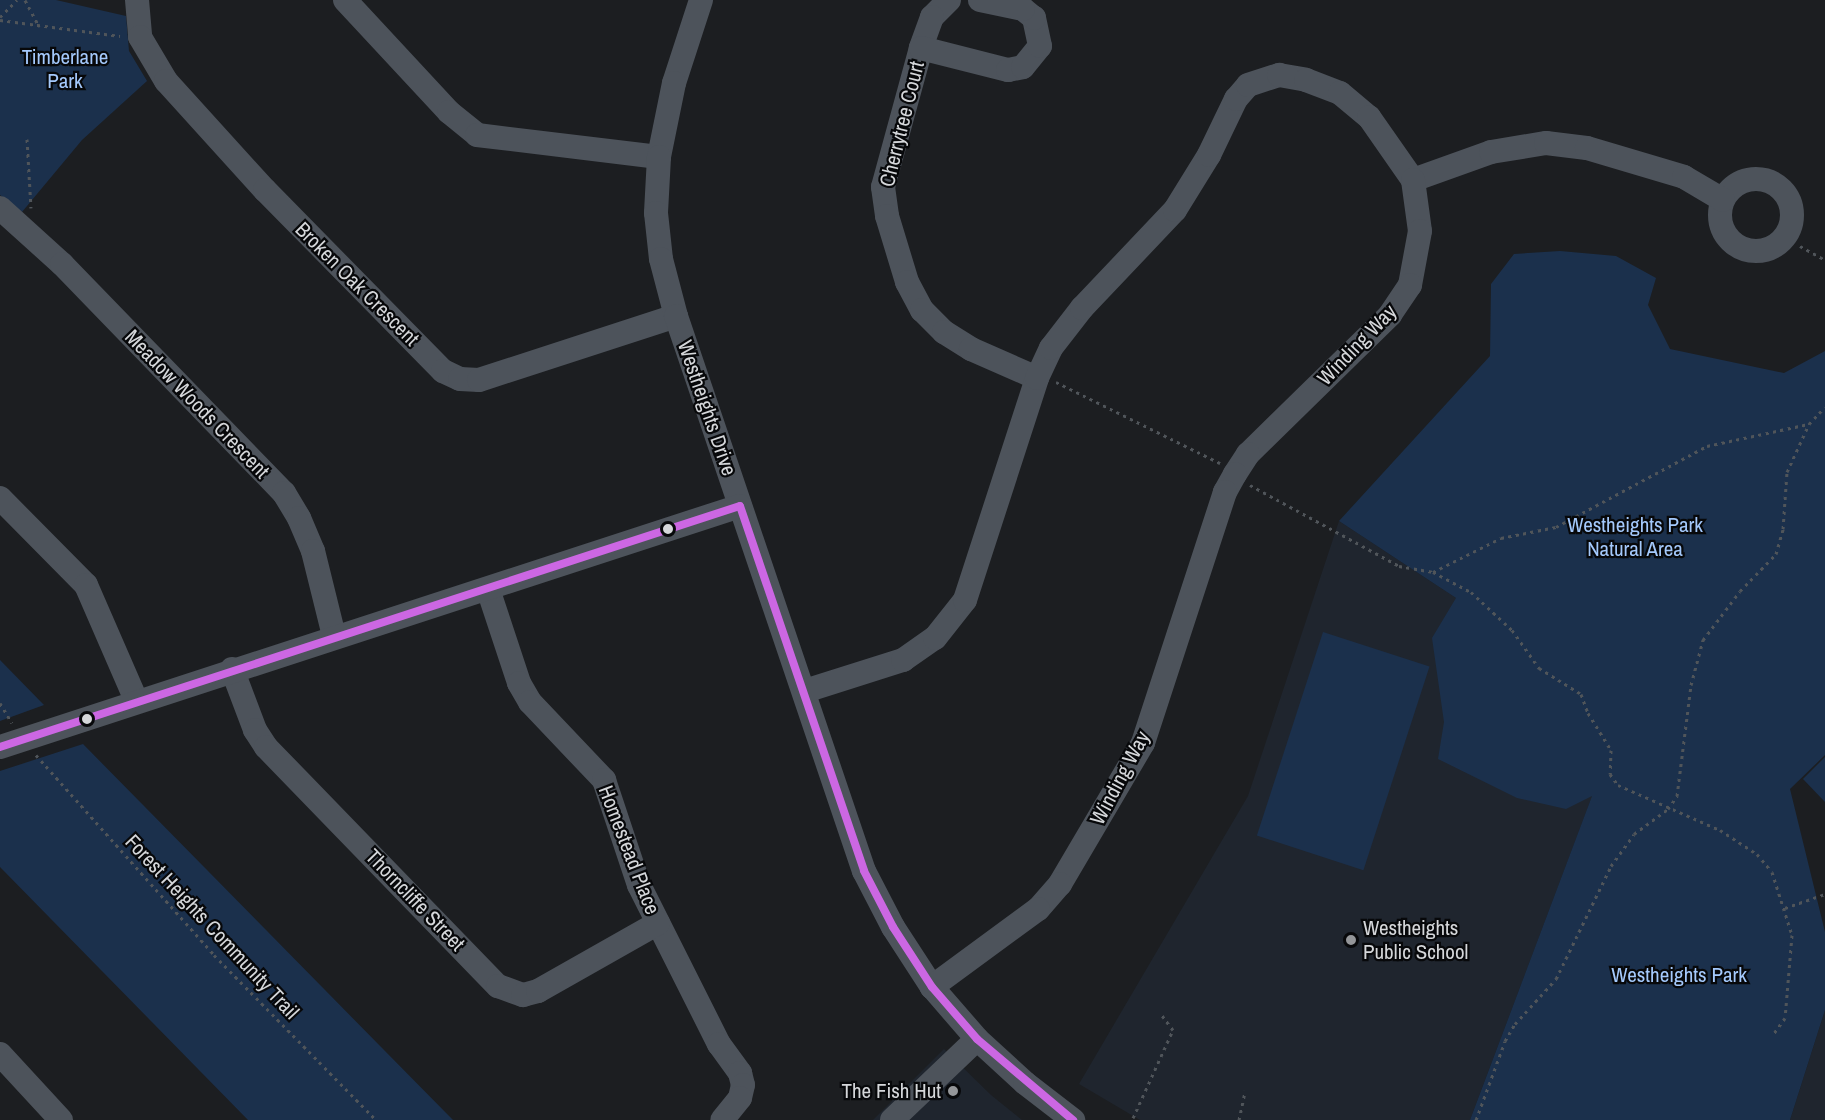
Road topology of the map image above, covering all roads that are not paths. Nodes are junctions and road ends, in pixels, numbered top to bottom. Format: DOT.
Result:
graph roads {
  1 [pos="136,0"];
  2 [pos="345,0"];
  3 [pos="701,0"];
  4 [pos="949,0"];
  5 [pos="980,0"];
  6 [pos="921,48"];
  7 [pos="659,156"];
  8 [pos="1413,180"];
  9 [pos="1723,200"];
  10 [pos="0,208"];
  11 [pos="676,316"];
  12 [pos="1037,378"];
  13 [pos="0,498"];
  14 [pos="740,506"];
  15 [pos="488,589"];
  16 [pos="334,636"];
  17 [pos="232,669"];
  18 [pos="804,691"];
  19 [pos="136,700"];
  20 [pos="0,747"];
  21 [pos="658,923"];
  22 [pos="932,987"];
  23 [pos="977,1039"];
  24 [pos="0,1054"];
  25 [pos="61,1120"];
  26 [pos="722,1120"];
  27 [pos="892,1120"];
  28 [pos="1073,1120"];
  1 -- 11 [label="street, Broken Oak Crescent"];
  2 -- 7 [label="street"];
  3 -- 7 [label="street, Westheights Drive"];
  4 -- 6 [label="street, Cherrytree Court"];
  5 -- 6 [label="street, Cherrytree Court"];
  6 -- 12 [label="street, Cherrytree Court"];
  7 -- 11 [label="street, Westheights Drive"];
  8 -- 9 [label="street"];
  8 -- 12 [label="street, Winding Way"];
  8 -- 22 [label="street, Winding Way"];
  10 -- 16 [label="street, Meadow Woods Crescent"];
  11 -- 14 [label="street, Westheights Drive"];
  12 -- 18 [label="street, Winding Way"];
  13 -- 19 [label="street"];
  14 -- 15 [label="street"];
  14 -- 18 [label="street, Westheights Drive"];
  15 -- 16 [label="street"];
  15 -- 21 [label="street, Homestead Place"];
  16 -- 17 [label="street"];
  17 -- 19 [label="street"];
  17 -- 21 [label="street, Thorncliffe Street"];
  18 -- 22 [label="street, Westheights Drive"];
  19 -- 20 [label="street"];
  21 -- 26 [label="street, Homestead Place"];
  22 -- 23 [label="street, Westheights Drive"];
  23 -- 27 [label="street"];
  23 -- 28 [label="street, Westheights Drive"];
  24 -- 25 [label="street"];
}
